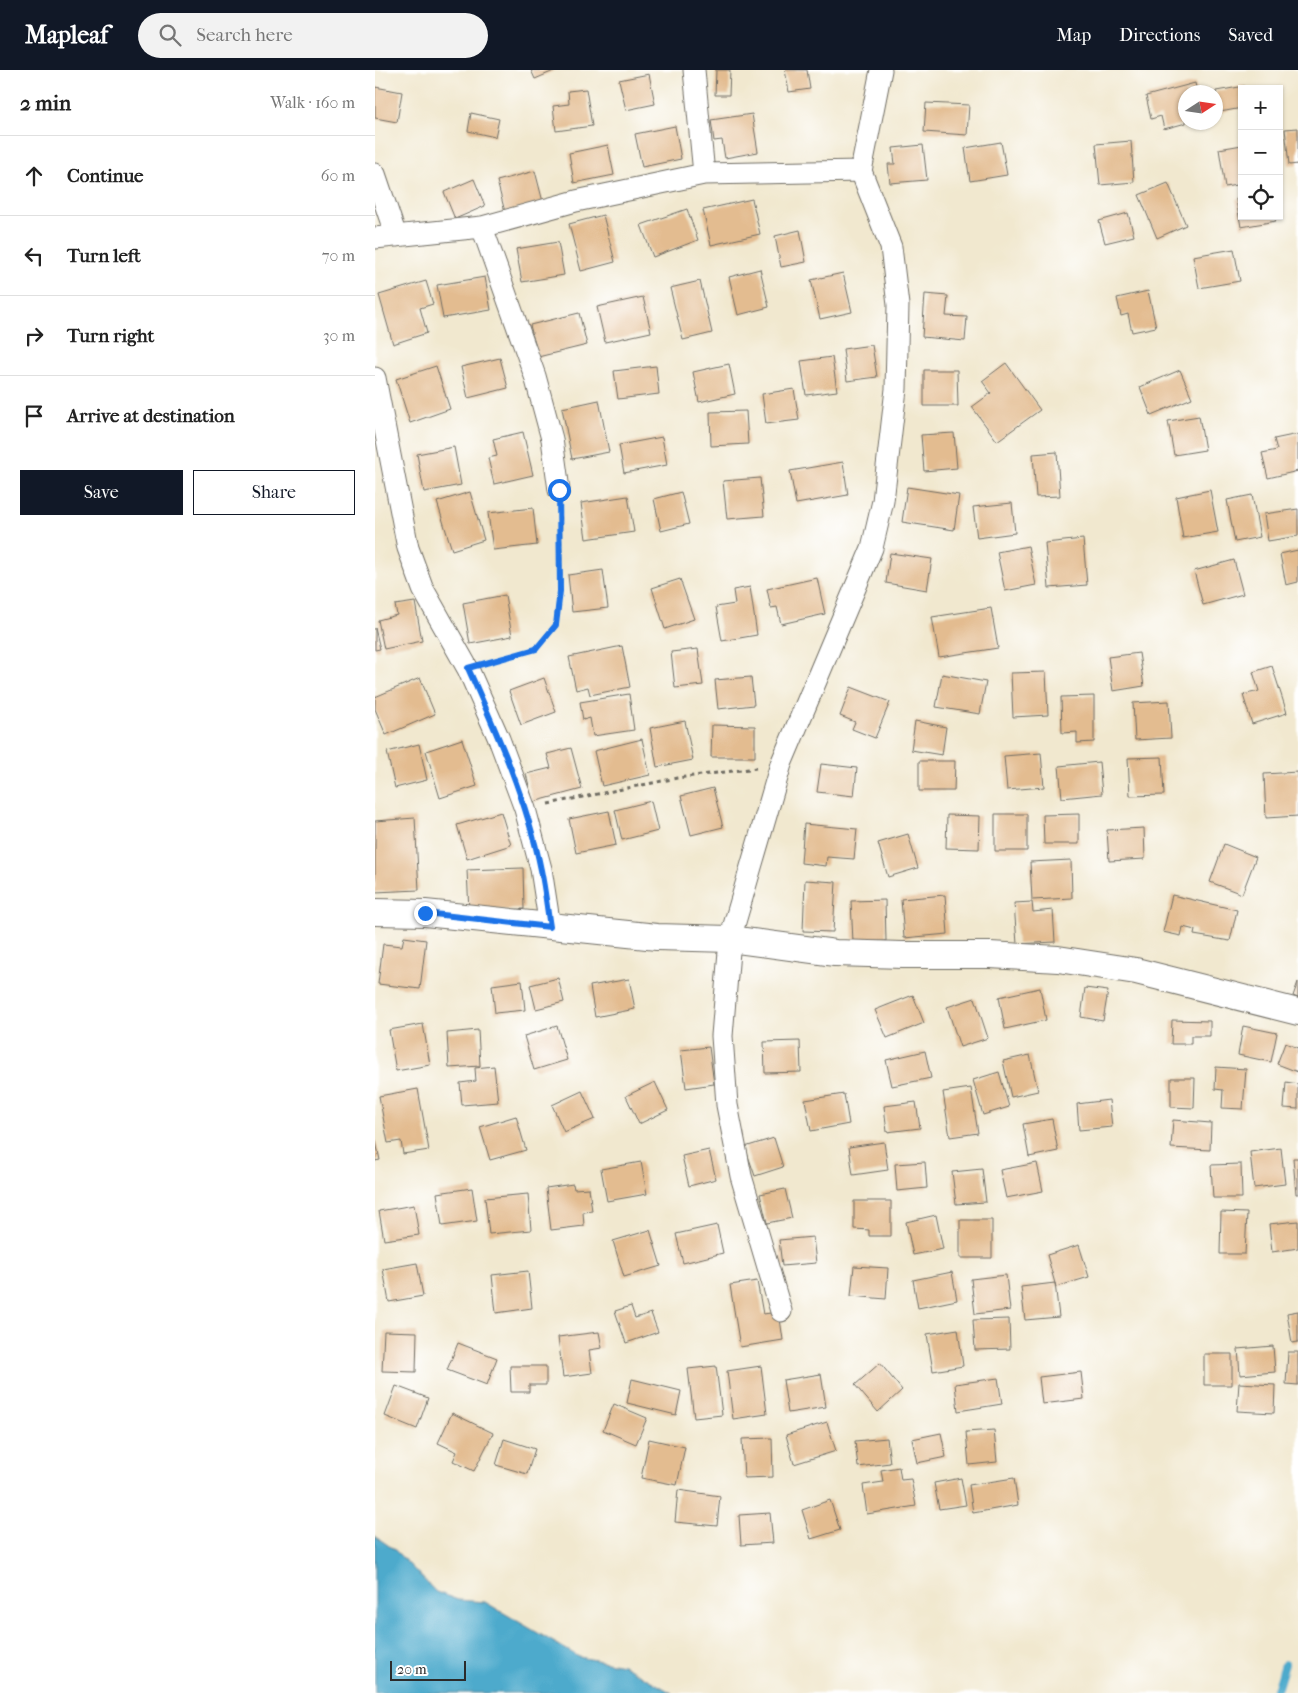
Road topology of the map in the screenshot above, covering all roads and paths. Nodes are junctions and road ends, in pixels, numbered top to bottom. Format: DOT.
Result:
graph roads {
  1 [pos="694,70"];
  2 [pos="881,70"];
  3 [pos="861,171"];
  4 [pos="375,174"];
  5 [pos="704,174"];
  6 [pos="482,227"];
  7 [pos="385,237"];
  8 [pos="375,378"];
  9 [pos="559,490"];
  10 [pos="468,668"];
  11 [pos="781,764"];
  12 [pos="525,809"];
  13 [pos="375,912"];
  14 [pos="550,927"];
  15 [pos="730,939"];
  16 [pos="1298,1012"];
  17 [pos="781,1311"];
  1 -- 5 [label="street"];
  2 -- 3 [label="street"];
  3 -- 5 [label="street"];
  3 -- 11 [label="street"];
  4 -- 7 [label="street"];
  5 -- 6 [label="street"];
  6 -- 7 [label="street"];
  6 -- 9 [label="street"];
  8 -- 10 [label="street"];
  9 -- 10 [label="path"];
  10 -- 12 [label="street"];
  11 -- 12 [label="path"];
  11 -- 15 [label="street"];
  12 -- 14 [label="street"];
  13 -- 14 [label="street"];
  14 -- 15 [label="street"];
  15 -- 16 [label="street"];
  15 -- 17 [label="street"];
}
